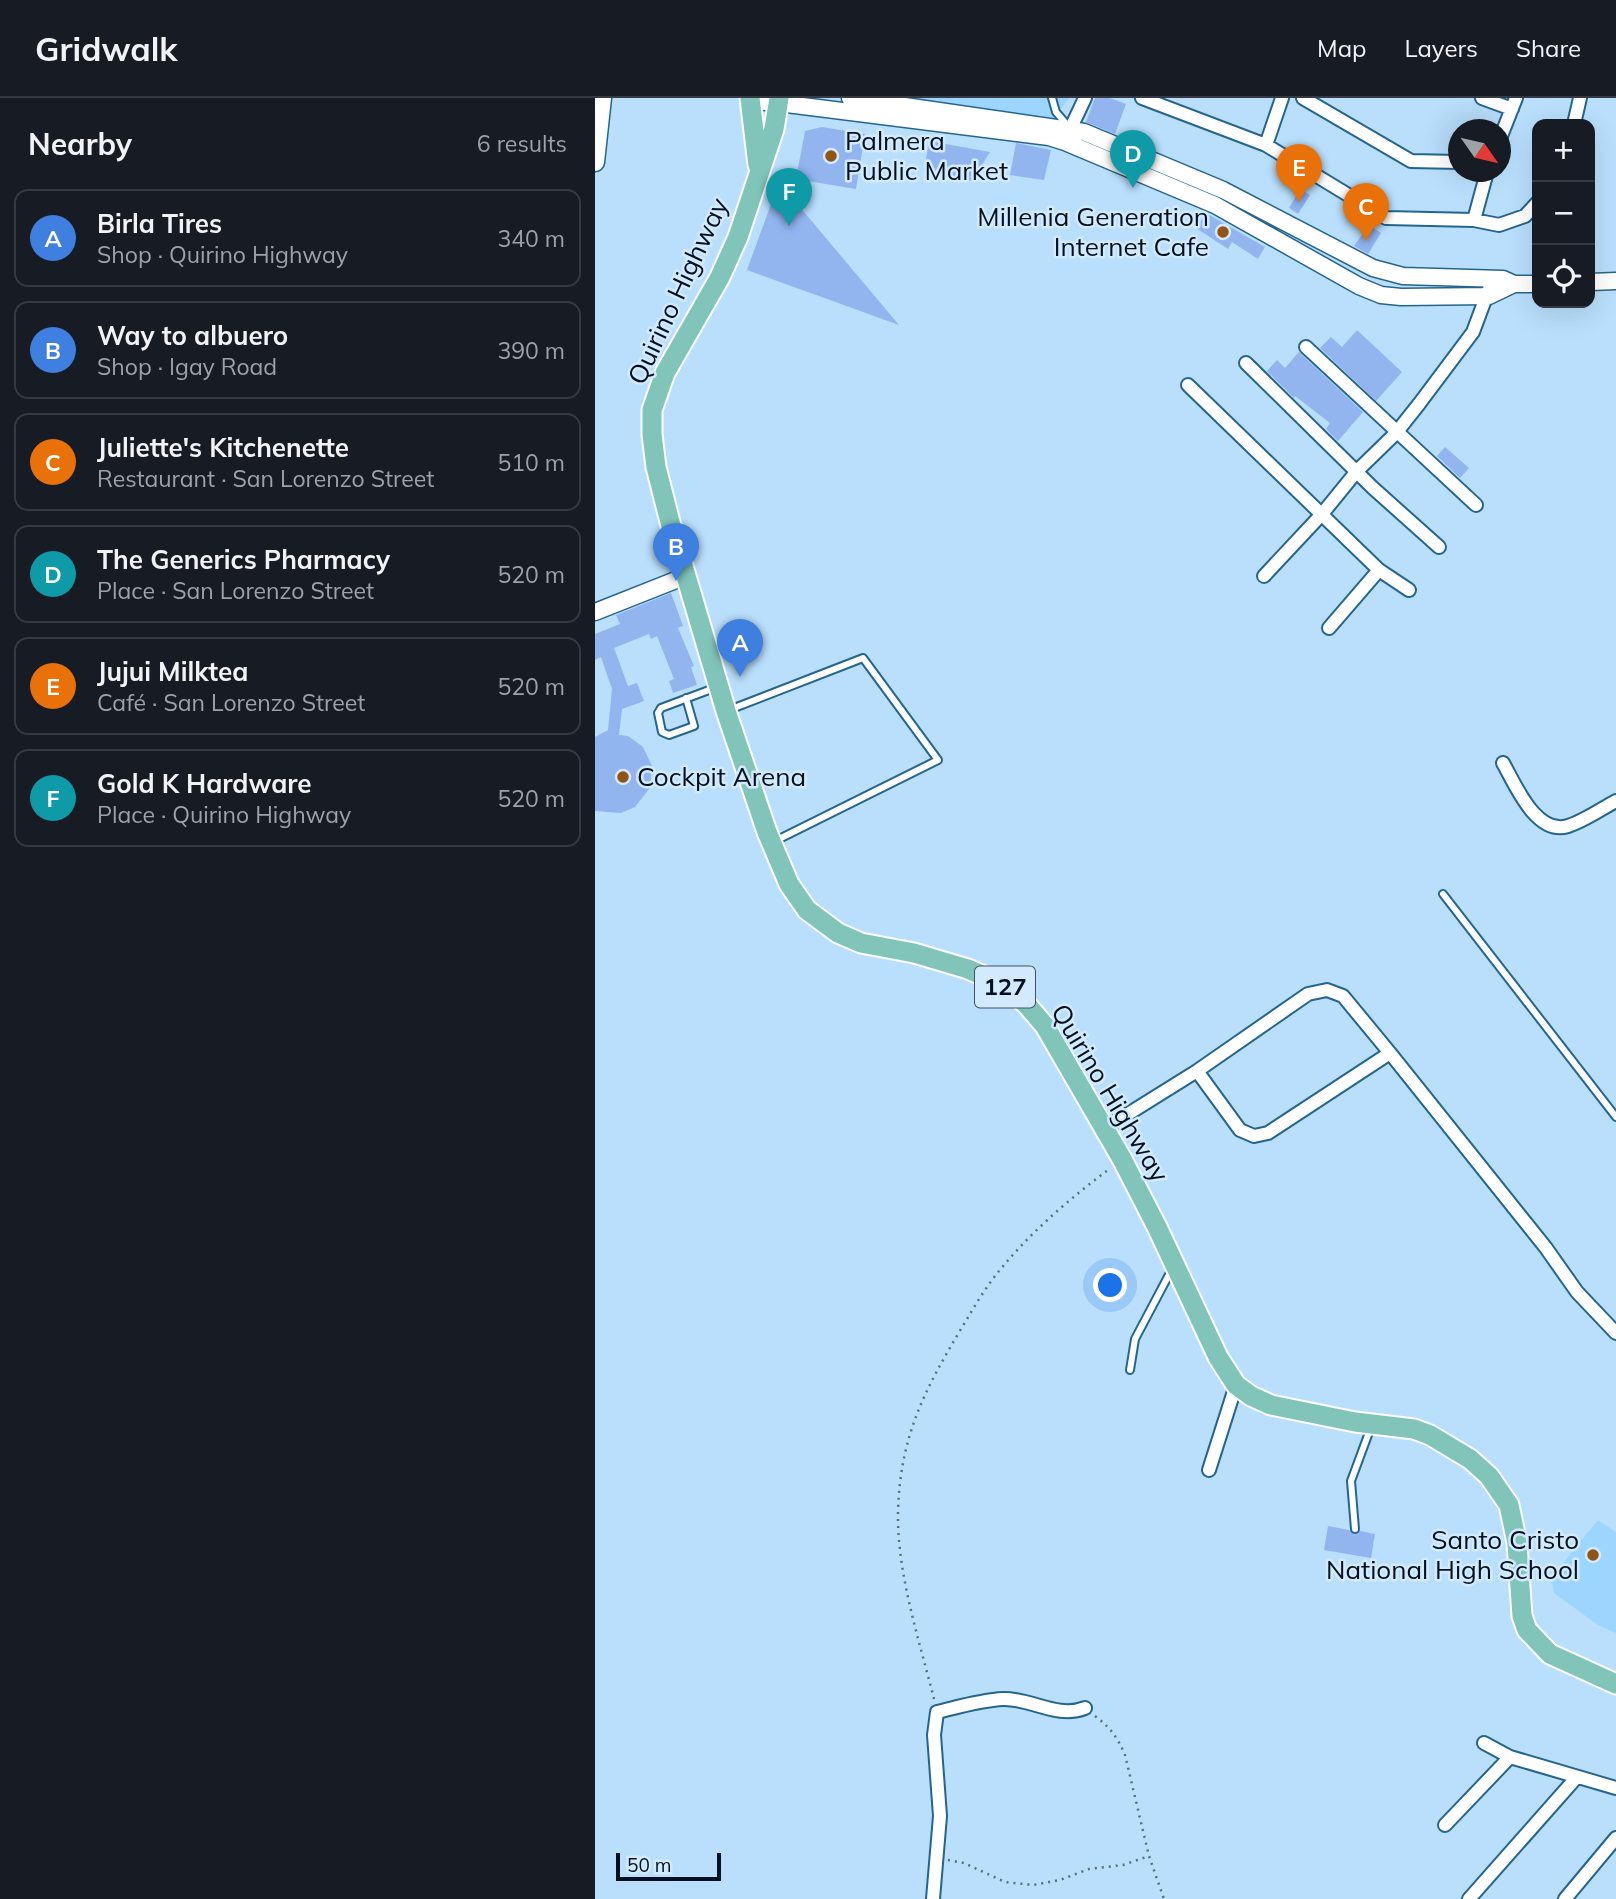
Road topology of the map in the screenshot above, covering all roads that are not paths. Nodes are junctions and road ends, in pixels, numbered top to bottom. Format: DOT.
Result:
graph roads {
  1 [pos="602,98"];
  2 [pos="850,98"];
  3 [pos="1052,98"];
  4 [pos="1084,98"];
  5 [pos="1143,98"];
  6 [pos="1282,98"];
  7 [pos="1303,98"];
  8 [pos="1482,98"];
  9 [pos="1580,98"];
  10 [pos="751,100"];
  11 [pos="779,100"];
  12 [pos="1514,104"];
  13 [pos="1575,119"];
  14 [pos="1068,135"];
  15 [pos="1266,145"];
  16 [pos="595,162"];
  17 [pos="1448,162"];
  18 [pos="759,170"];
  19 [pos="1484,182"];
  20 [pos="1532,208"];
  21 [pos="1474,220"];
  22 [pos="1491,279"];
  23 [pos="1616,281"];
  24 [pos="1595,282"];
  25 [pos="1514,284"];
  26 [pos="1532,284"];
  27 [pos="1489,296"];
  28 [pos="1306,347"];
  29 [pos="1246,363"];
  30 [pos="1188,384"];
  31 [pos="1396,433"];
  32 [pos="1357,471"];
  33 [pos="1476,505"];
  34 [pos="1322,514"];
  35 [pos="1439,547"];
  36 [pos="1379,570"];
  37 [pos="686,576"];
  38 [pos="1264,576"];
  39 [pos="1409,590"];
  40 [pos="595,612"];
  41 [pos="1329,628"];
  42 [pos="718,686"];
  43 [pos="686,698"];
  44 [pos="726,711"];
  45 [pos="1503,763"];
  46 [pos="1616,801"];
  47 [pos="771,843"];
  48 [pos="1443,894"];
  49 [pos="1390,1054"];
  50 [pos="1197,1071"];
  51 [pos="1616,1117"];
  52 [pos="1104,1129"];
  53 [pos="1175,1265"];
  54 [pos="1616,1333"];
  55 [pos="1130,1370"];
  56 [pos="1236,1385"];
  57 [pos="1372,1424"];
  58 [pos="1209,1470"];
  59 [pos="1355,1529"];
  60 [pos="1616,1684"];
  61 [pos="1084,1708"];
  62 [pos="1484,1743"];
  63 [pos="1510,1757"];
  64 [pos="1576,1778"];
  65 [pos="1616,1788"];
  66 [pos="1445,1825"];
  67 [pos="1616,1838"];
  68 [pos="933,1899"];
  69 [pos="1469,1899"];
  70 [pos="1565,1899"];
  1 -- 16 [label="main road"];
  2 -- 14 [label="street"];
  3 -- 14 [label="lane"];
  4 -- 14 [label="street"];
  5 -- 15 [label="street"];
  6 -- 15 [label="street"];
  7 -- 17 [label="street"];
  8 -- 12 [label="street"];
  9 -- 13 [label="street"];
  10 -- 11 [label="street"];
  10 -- 18 [label="main road, Quirino Highway / 127"];
  11 -- 14 [label="street"];
  11 -- 18 [label="main road, Quirino Highway / 127"];
  14 -- 22 [label="street"];
  14 -- 27 [label="street"];
  15 -- 21 [label="street"];
  18 -- 37 [label="main road, Quirino Highway / 127"];
  19 -- 21 [label="street"];
  20 -- 21 [label="street"];
  22 -- 25 [label="street"];
  22 -- 27 [label="street"];
  23 -- 24 [label="street"];
  25 -- 26 [label="street"];
  25 -- 27 [label="street"];
  27 -- 31 [label="street"];
  28 -- 31 [label="street"];
  29 -- 32 [label="street"];
  30 -- 34 [label="street"];
  31 -- 32 [label="street"];
  31 -- 33 [label="street"];
  32 -- 34 [label="street"];
  32 -- 35 [label="street"];
  34 -- 36 [label="street"];
  34 -- 38 [label="street"];
  36 -- 39 [label="street"];
  36 -- 41 [label="street"];
  37 -- 40 [label="street"];
  37 -- 42 [label="main road, Quirino Highway / 127"];
  42 -- 43 [label="lane"];
  42 -- 44 [label="main road, Quirino Highway / 127"];
  43 -- 43 [label="lane"];
  44 -- 47 [label="main road, Quirino Highway / 127"];
  44 -- 47 [label="lane"];
  45 -- 46 [label="street"];
  47 -- 52 [label="main road, Quirino Highway / 127"];
  48 -- 51 [label="lane"];
  49 -- 50 [label="street"];
  49 -- 50 [label="street"];
  49 -- 54 [label="street"];
  50 -- 52 [label="street"];
  52 -- 53 [label="main road, Quirino Highway / 127"];
  53 -- 55 [label="lane"];
  53 -- 56 [label="main road, Quirino Highway / 127"];
  56 -- 57 [label="main road, Quirino Highway / 127"];
  56 -- 58 [label="street"];
  57 -- 59 [label="lane"];
  57 -- 60 [label="main road, Quirino Highway / 127"];
  61 -- 68 [label="street"];
  62 -- 63 [label="street"];
  63 -- 64 [label="street"];
  63 -- 66 [label="street"];
  64 -- 65 [label="street"];
  64 -- 69 [label="street"];
  67 -- 70 [label="street"];
}
